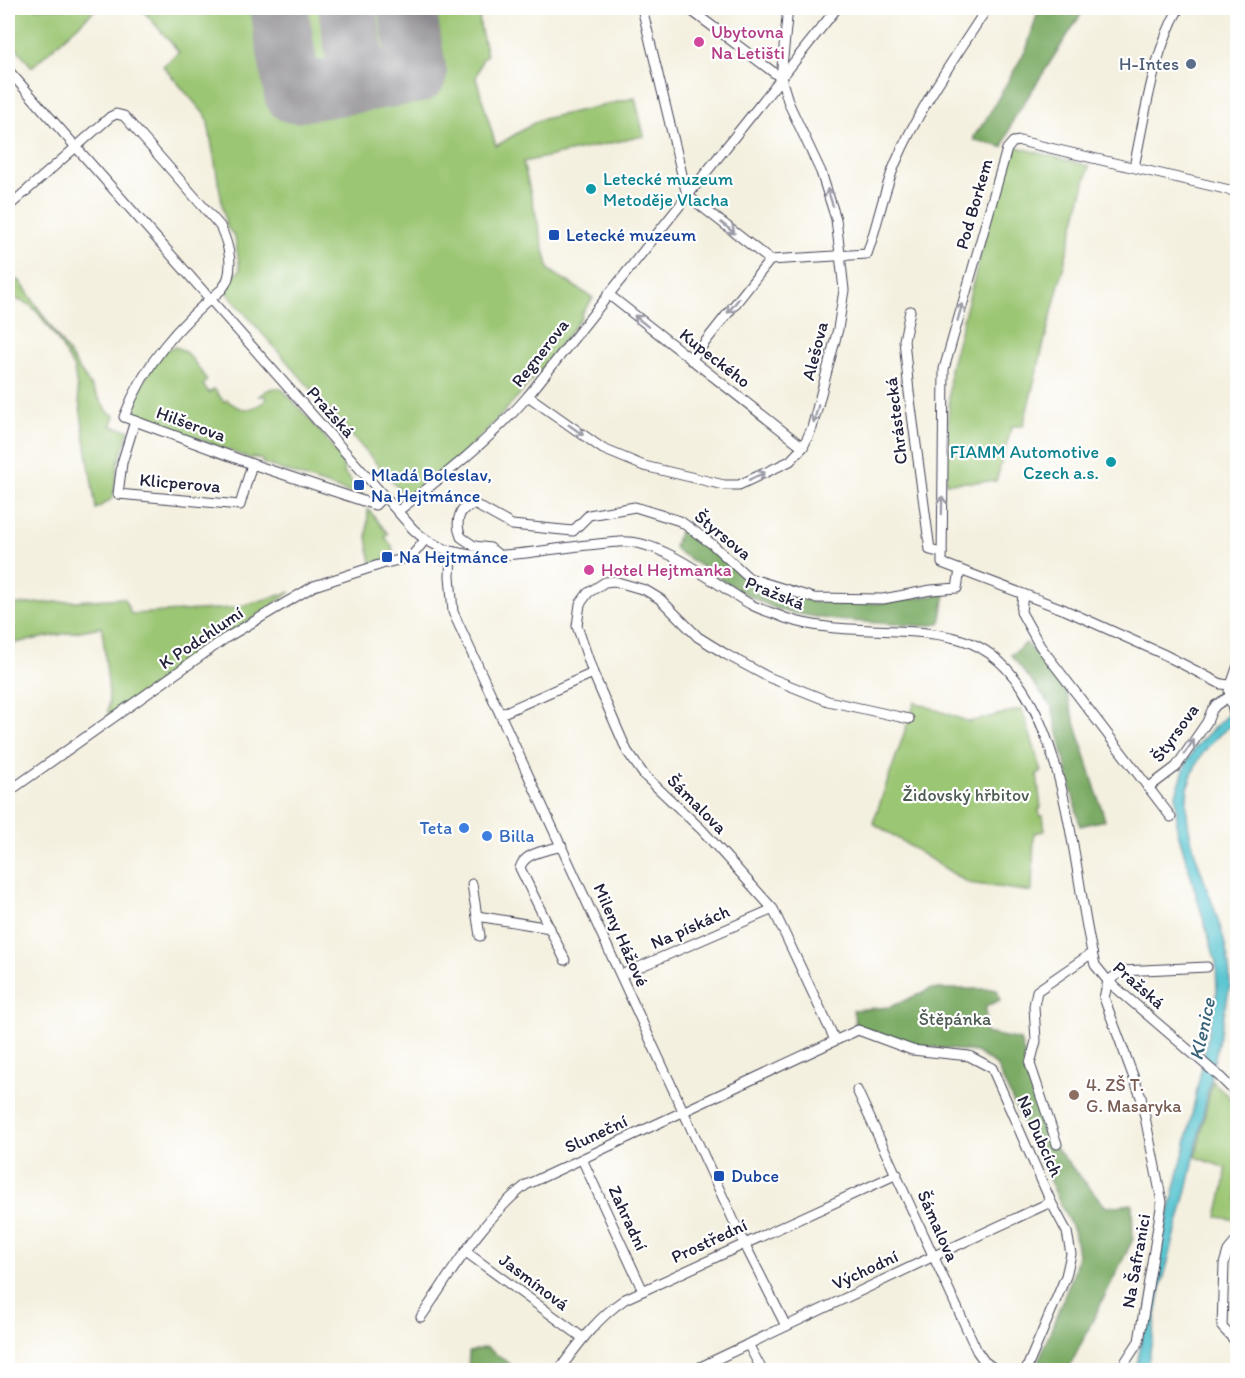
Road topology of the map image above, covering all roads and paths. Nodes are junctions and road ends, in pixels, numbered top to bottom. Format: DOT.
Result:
graph roads {
  1 [pos="642,8"];
  2 [pos="688,8"];
  3 [pos="788,8"];
  4 [pos="837,8"];
  5 [pos="987,8"];
  6 [pos="1179,8"];
  7 [pos="8,70"];
  8 [pos="781,78"];
  9 [pos="75,146"];
  10 [pos="1134,167"];
  11 [pos="1238,192"];
  12 [pos="687,195"];
  13 [pos="8,207"];
  14 [pos="841,254"];
  15 [pos="770,260"];
  16 [pos="608,294"];
  17 [pos="206,296"];
  18 [pos="910,311"];
  19 [pos="691,360"];
  20 [pos="528,396"];
  21 [pos="135,421"];
  22 [pos="803,447"];
  23 [pos="252,464"];
  24 [pos="384,496"];
  25 [pos="398,511"];
  26 [pos="425,540"];
  27 [pos="451,552"];
  28 [pos="499,555"];
  29 [pos="942,558"];
  30 [pos="960,570"];
  31 [pos="1023,594"];
  32 [pos="1238,665"];
  33 [pos="593,673"];
  34 [pos="1230,685"];
  35 [pos="1229,697"];
  36 [pos="501,714"];
  37 [pos="909,719"];
  38 [pos="1237,730"];
  39 [pos="1148,789"];
  40 [pos="8,792"];
  41 [pos="1170,818"];
  42 [pos="562,846"];
  43 [pos="472,884"];
  44 [pos="772,909"];
  45 [pos="477,916"];
  46 [pos="549,928"];
  47 [pos="480,936"];
  48 [pos="1092,953"];
  49 [pos="565,960"];
  50 [pos="1208,967"];
  51 [pos="621,975"];
  52 [pos="1108,981"];
  53 [pos="834,1040"];
  54 [pos="1219,1076"];
  55 [pos="1238,1088"];
  56 [pos="858,1090"];
  57 [pos="1238,1095"];
  58 [pos="684,1111"];
  59 [pos="1057,1144"];
  60 [pos="582,1159"];
  61 [pos="897,1174"];
  62 [pos="1051,1202"];
  63 [pos="1238,1239"];
  64 [pos="744,1243"];
  65 [pos="466,1251"];
  66 [pos="934,1256"];
  67 [pos="643,1291"];
  68 [pos="421,1317"];
  69 [pos="786,1326"];
  70 [pos="583,1338"];
  71 [pos="748,1344"];
  72 [pos="1238,1344"];
  73 [pos="559,1371"];
  74 [pos="694,1371"];
  75 [pos="762,1371"];
  76 [pos="996,1371"];
  77 [pos="1026,1371"];
  78 [pos="1120,1371"];
  1 -- 12 [label="street"];
  2 -- 8 [label="street"];
  3 -- 8 [label="street"];
  4 -- 8 [label="street, Regnerova"];
  5 -- 14 [label="street"];
  6 -- 10 [label="street"];
  7 -- 9 [label="street, Pražská"];
  8 -- 12 [label="street, Regnerova"];
  14 -- 8 [label="street, Alešova, one-way"];
  9 -- 13 [label="street"];
  9 -- 17 [label="street, Pražská"];
  9 -- 17 [label="street"];
  10 -- 11 [label="street, Pod Borkem"];
  29 -- 10 [label="street, Pod Borkem, one-way"];
  12 -- 15 [label="street, one-way"];
  12 -- 16 [label="street, Regnerova"];
  14 -- 15 [label="street"];
  14 -- 22 [label="street, Alešova, one-way"];
  15 -- 19 [label="street, one-way"];
  19 -- 16 [label="street, Kupeckého, one-way"];
  16 -- 20 [label="street, Regnerova"];
  17 -- 21 [label="street, Hilšerova"];
  17 -- 24 [label="street, Pražská"];
  18 -- 29 [label="street, Chrástecká"];
  19 -- 22 [label="street, Kupeckého"];
  20 -- 22 [label="street, Alešova, one-way"];
  20 -- 25 [label="street, Regnerova"];
  21 -- 23 [label="street, Hilšerova"];
  21 -- 23 [label="street, Klicperova"];
  23 -- 24 [label="street, Hilšerova"];
  24 -- 25 [label="street, Pražská"];
  25 -- 26 [label="street, Pražská"];
  26 -- 27 [label="street, Pražská"];
  26 -- 40 [label="street, K Podchlumí"];
  27 -- 28 [label="street, Pražská"];
  27 -- 36 [label="street, Mileny Hážové"];
  28 -- 30 [label="street, Štyrsova"];
  28 -- 48 [label="street, Pražská"];
  29 -- 30 [label="street"];
  30 -- 31 [label="street"];
  31 -- 34 [label="street"];
  31 -- 39 [label="street, Štyrsova"];
  32 -- 34 [label="street"];
  33 -- 36 [label="street"];
  33 -- 37 [label="street, Šámalova"];
  33 -- 44 [label="street, Šámalova"];
  34 -- 35 [label="street"];
  35 -- 38 [label="street"];
  39 -- 35 [label="street, Štyrsova, one-way"];
  36 -- 42 [label="street, Mileny Hážové"];
  39 -- 41 [label="street, Štyrsova"];
  42 -- 46 [label="street"];
  42 -- 51 [label="street, Mileny Hážové"];
  43 -- 45 [label="street"];
  44 -- 51 [label="street, Na pískách"];
  44 -- 53 [label="street, Šámalova"];
  45 -- 46 [label="street"];
  45 -- 47 [label="street"];
  46 -- 49 [label="street"];
  48 -- 52 [label="street, Pražská"];
  48 -- 59 [label="street"];
  50 -- 52 [label="street"];
  51 -- 58 [label="street, Mileny Hážové"];
  52 -- 54 [label="street, Pražská"];
  52 -- 78 [label="street, Na Šafranici"];
  53 -- 58 [label="street, Sluneční"];
  53 -- 62 [label="street, Na Dubcích"];
  54 -- 55 [label="street, Pražská"];
  54 -- 57 [label="street, Pražská"];
  56 -- 61 [label="street, Šámalova"];
  58 -- 60 [label="street, Sluneční"];
  58 -- 64 [label="street, Mileny Hážové"];
  60 -- 65 [label="street, Sluneční"];
  60 -- 67 [label="street, Zahradní"];
  61 -- 64 [label="street, Prostřední"];
  61 -- 66 [label="street, Šámalova"];
  62 -- 66 [label="street, Východní"];
  62 -- 77 [label="street, Na Dubcích"];
  63 -- 72 [label="street"];
  64 -- 67 [label="street, Prostřední"];
  64 -- 69 [label="street, Mileny Hážové"];
  65 -- 68 [label="street, Sluneční"];
  65 -- 70 [label="street, Jasmínová"];
  66 -- 69 [label="street, Východní"];
  66 -- 76 [label="street, Šámalova"];
  67 -- 70 [label="street, Prostřední"];
  69 -- 71 [label="street, Východní"];
  70 -- 73 [label="street, Prostřední"];
  71 -- 74 [label="street, Východní"];
  71 -- 75 [label="street"];
}
